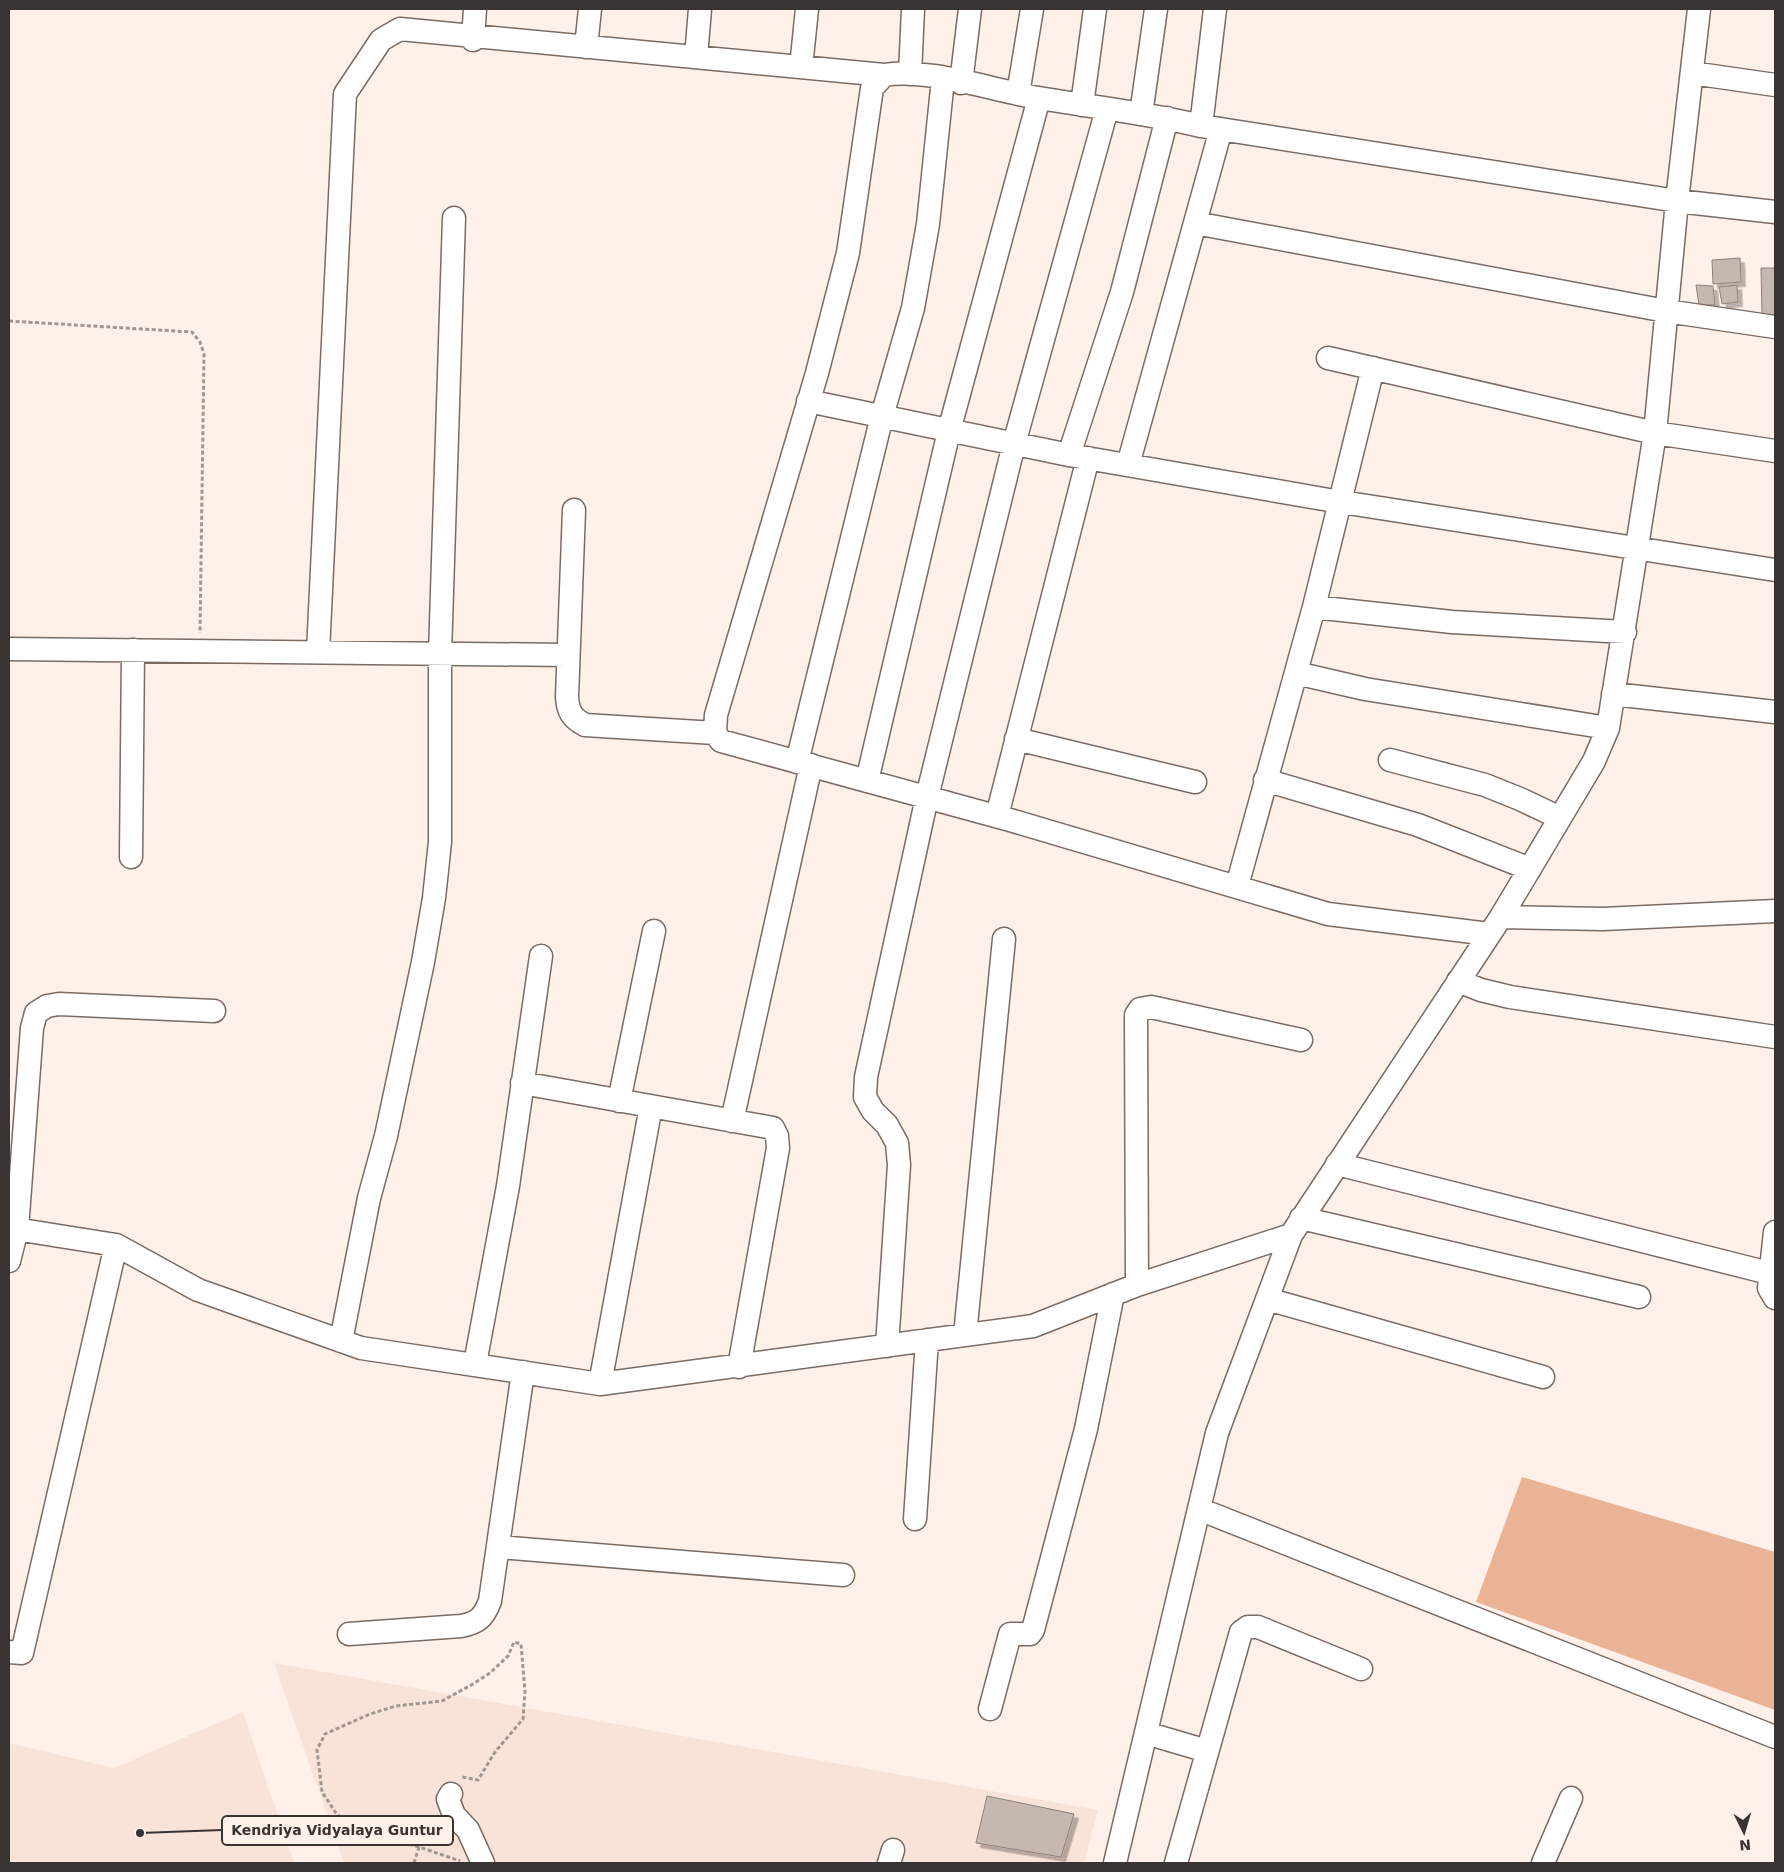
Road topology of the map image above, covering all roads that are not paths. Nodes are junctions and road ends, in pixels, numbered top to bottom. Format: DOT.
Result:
graph roads {
  1 [pos="475,9"];
  2 [pos="590,9"];
  3 [pos="700,9"];
  4 [pos="807,9"];
  5 [pos="913,9"];
  6 [pos="970,9"];
  7 [pos="1032,9"];
  8 [pos="1095,9"];
  9 [pos="1156,9"];
  10 [pos="1215,9"];
  11 [pos="1699,9"];
  12 [pos="473,38"];
  13 [pos="586,47"];
  14 [pos="696,57"];
  15 [pos="801,67"];
  16 [pos="1692,73"];
  17 [pos="910,74"];
  18 [pos="884,76"];
  19 [pos="952,81"];
  20 [pos="1775,85"];
  21 [pos="1029,96"];
  22 [pos="1082,105"];
  23 [pos="1107,109"];
  24 [pos="1141,114"];
  25 [pos="1167,118"];
  26 [pos="1211,128"];
  27 [pos="1677,201"];
  28 [pos="1775,212"];
  29 [pos="454,218"];
  30 [pos="1195,223"];
  31 [pos="1666,311"];
  32 [pos="1775,326"];
  33 [pos="1328,358"];
  34 [pos="1373,368"];
  35 [pos="808,401"];
  36 [pos="882,416"];
  37 [pos="949,431"];
  38 [pos="1656,433"];
  39 [pos="1014,444"];
  40 [pos="1775,451"];
  41 [pos="1078,457"];
  42 [pos="1128,465"];
  43 [pos="1340,502"];
  44 [pos="574,510"];
  45 [pos="1638,550"];
  46 [pos="1775,570"];
  47 [pos="1314,607"];
  48 [pos="1625,632"];
  49 [pos="9,649"];
  50 [pos="133,650"];
  51 [pos="318,652"];
  52 [pos="440,654"];
  53 [pos="568,655"];
  54 [pos="1296,673"];
  55 [pos="1614,694"];
  56 [pos="1775,712"];
  57 [pos="1608,728"];
  58 [pos="715,733"];
  59 [pos="1016,739"];
  60 [pos="1390,760"];
  61 [pos="804,764"];
  62 [pos="1265,780"];
  63 [pos="867,781"];
  64 [pos="1195,782"];
  65 [pos="927,797"];
  66 [pos="996,816"];
  67 [pos="1560,818"];
  68 [pos="131,857"];
  69 [pos="1530,869"];
  70 [pos="1237,886"];
  71 [pos="1775,911"];
  72 [pos="1495,926"];
  73 [pos="654,931"];
  74 [pos="1004,938"];
  75 [pos="541,956"];
  76 [pos="1458,981"];
  77 [pos="214,1011"];
  78 [pos="1775,1036"];
  79 [pos="1301,1040"];
  80 [pos="522,1083"];
  81 [pos="619,1100"];
  82 [pos="651,1106"];
  83 [pos="732,1121"];
  84 [pos="1337,1164"];
  85 [pos="1296,1227"];
  86 [pos="13,1229"];
  87 [pos="1775,1232"];
  88 [pos="116,1245"];
  89 [pos="9,1261"];
  90 [pos="1769,1273"];
  91 [pos="1137,1285"];
  92 [pos="1113,1294"];
  93 [pos="1638,1297"];
  94 [pos="1267,1298"];
  95 [pos="1775,1298"];
  96 [pos="965,1335"];
  97 [pos="927,1340"];
  98 [pos="341,1341"];
  99 [pos="887,1346"];
  100 [pos="475,1364"];
  101 [pos="739,1367"];
  102 [pos="523,1372"];
  103 [pos="1543,1377"];
  104 [pos="600,1384"];
  105 [pos="1199,1510"];
  106 [pos="915,1519"];
  107 [pos="498,1548"];
  108 [pos="843,1575"];
  109 [pos="349,1634"];
  110 [pos="9,1652"];
  111 [pos="1361,1669"];
  112 [pos="990,1709"];
  113 [pos="1146,1733"];
  114 [pos="1775,1737"];
  115 [pos="1208,1751"];
  116 [pos="451,1794"];
  117 [pos="1571,1798"];
  118 [pos="483,1863"];
  119 [pos="1115,1863"];
  120 [pos="1176,1863"];
  121 [pos="1543,1863"];
  1 -- 12 [label="street"];
  2 -- 13 [label="street"];
  3 -- 14 [label="street"];
  4 -- 15 [label="street"];
  5 -- 17 [label="street"];
  6 -- 19 [label="street"];
  7 -- 21 [label="street"];
  8 -- 22 [label="street"];
  9 -- 24 [label="street"];
  10 -- 26 [label="street"];
  11 -- 16 [label="street"];
  12 -- 13 [label="street"];
  12 -- 51 [label="street"];
  13 -- 14 [label="street"];
  14 -- 15 [label="street"];
  15 -- 18 [label="street"];
  16 -- 20 [label="street"];
  16 -- 27 [label="street"];
  17 -- 18 [label="street"];
  17 -- 19 [label="street"];
  18 -- 35 [label="street"];
  19 -- 21 [label="street"];
  19 -- 36 [label="street"];
  21 -- 22 [label="street"];
  21 -- 37 [label="street"];
  22 -- 23 [label="street"];
  23 -- 24 [label="street"];
  23 -- 39 [label="street"];
  24 -- 25 [label="street"];
  25 -- 26 [label="street"];
  25 -- 41 [label="street"];
  26 -- 27 [label="street"];
  26 -- 30 [label="street"];
  27 -- 28 [label="street"];
  27 -- 31 [label="street"];
  29 -- 52 [label="street"];
  30 -- 31 [label="street"];
  30 -- 42 [label="street"];
  31 -- 32 [label="street"];
  31 -- 38 [label="street"];
  33 -- 34 [label="street"];
  34 -- 38 [label="street"];
  34 -- 43 [label="street"];
  35 -- 36 [label="street"];
  35 -- 58 [label="street"];
  36 -- 37 [label="street"];
  36 -- 61 [label="street"];
  37 -- 39 [label="street"];
  37 -- 63 [label="street"];
  38 -- 40 [label="street"];
  38 -- 45 [label="street"];
  39 -- 41 [label="street"];
  39 -- 65 [label="street"];
  41 -- 42 [label="street"];
  41 -- 59 [label="street"];
  42 -- 43 [label="street"];
  43 -- 45 [label="street"];
  43 -- 47 [label="street"];
  44 -- 53 [label="street"];
  45 -- 46 [label="street"];
  45 -- 48 [label="street"];
  47 -- 48 [label="street"];
  47 -- 54 [label="street"];
  48 -- 55 [label="street"];
  49 -- 50 [label="street"];
  50 -- 51 [label="street"];
  50 -- 68 [label="street"];
  51 -- 52 [label="street"];
  52 -- 53 [label="street"];
  52 -- 98 [label="street"];
  53 -- 58 [label="street"];
  54 -- 57 [label="street"];
  54 -- 62 [label="street"];
  55 -- 56 [label="street"];
  55 -- 57 [label="street"];
  57 -- 67 [label="street"];
  58 -- 61 [label="street"];
  59 -- 64 [label="street"];
  59 -- 66 [label="street"];
  60 -- 67 [label="street"];
  61 -- 63 [label="street"];
  61 -- 83 [label="street"];
  62 -- 69 [label="street"];
  62 -- 70 [label="street"];
  63 -- 65 [label="street"];
  65 -- 66 [label="street"];
  65 -- 99 [label="street"];
  66 -- 70 [label="street"];
  67 -- 69 [label="street"];
  69 -- 72 [label="street"];
  70 -- 72 [label="street"];
  71 -- 72 [label="street"];
  72 -- 76 [label="street"];
  73 -- 81 [label="street"];
  74 -- 96 [label="street"];
  75 -- 80 [label="street"];
  76 -- 78 [label="street"];
  76 -- 84 [label="street"];
  77 -- 86 [label="street"];
  79 -- 91 [label="street"];
  80 -- 81 [label="street"];
  80 -- 100 [label="street"];
  81 -- 82 [label="street"];
  82 -- 83 [label="street"];
  82 -- 104 [label="street"];
  83 -- 101 [label="street"];
  84 -- 85 [label="street"];
  84 -- 90 [label="street"];
  85 -- 91 [label="street"];
  85 -- 93 [label="street"];
  85 -- 94 [label="street"];
  86 -- 88 [label="street"];
  86 -- 89 [label="street"];
  87 -- 90 [label="street"];
  88 -- 98 [label="street"];
  88 -- 110 [label="street"];
  90 -- 95 [label="street"];
  91 -- 92 [label="street"];
  92 -- 96 [label="street"];
  92 -- 112 [label="street"];
  94 -- 103 [label="street"];
  94 -- 105 [label="street"];
  96 -- 97 [label="street"];
  97 -- 99 [label="street"];
  97 -- 106 [label="street"];
  98 -- 100 [label="street"];
  99 -- 101 [label="street"];
  100 -- 102 [label="street"];
  101 -- 104 [label="street"];
  102 -- 104 [label="street"];
  102 -- 107 [label="street"];
  105 -- 113 [label="street"];
  105 -- 114 [label="street"];
  107 -- 108 [label="street"];
  107 -- 109 [label="street"];
  111 -- 115 [label="street"];
  113 -- 115 [label="street"];
  113 -- 119 [label="street"];
  115 -- 120 [label="street"];
  116 -- 118 [label="street"];
  117 -- 121 [label="street"];
}
